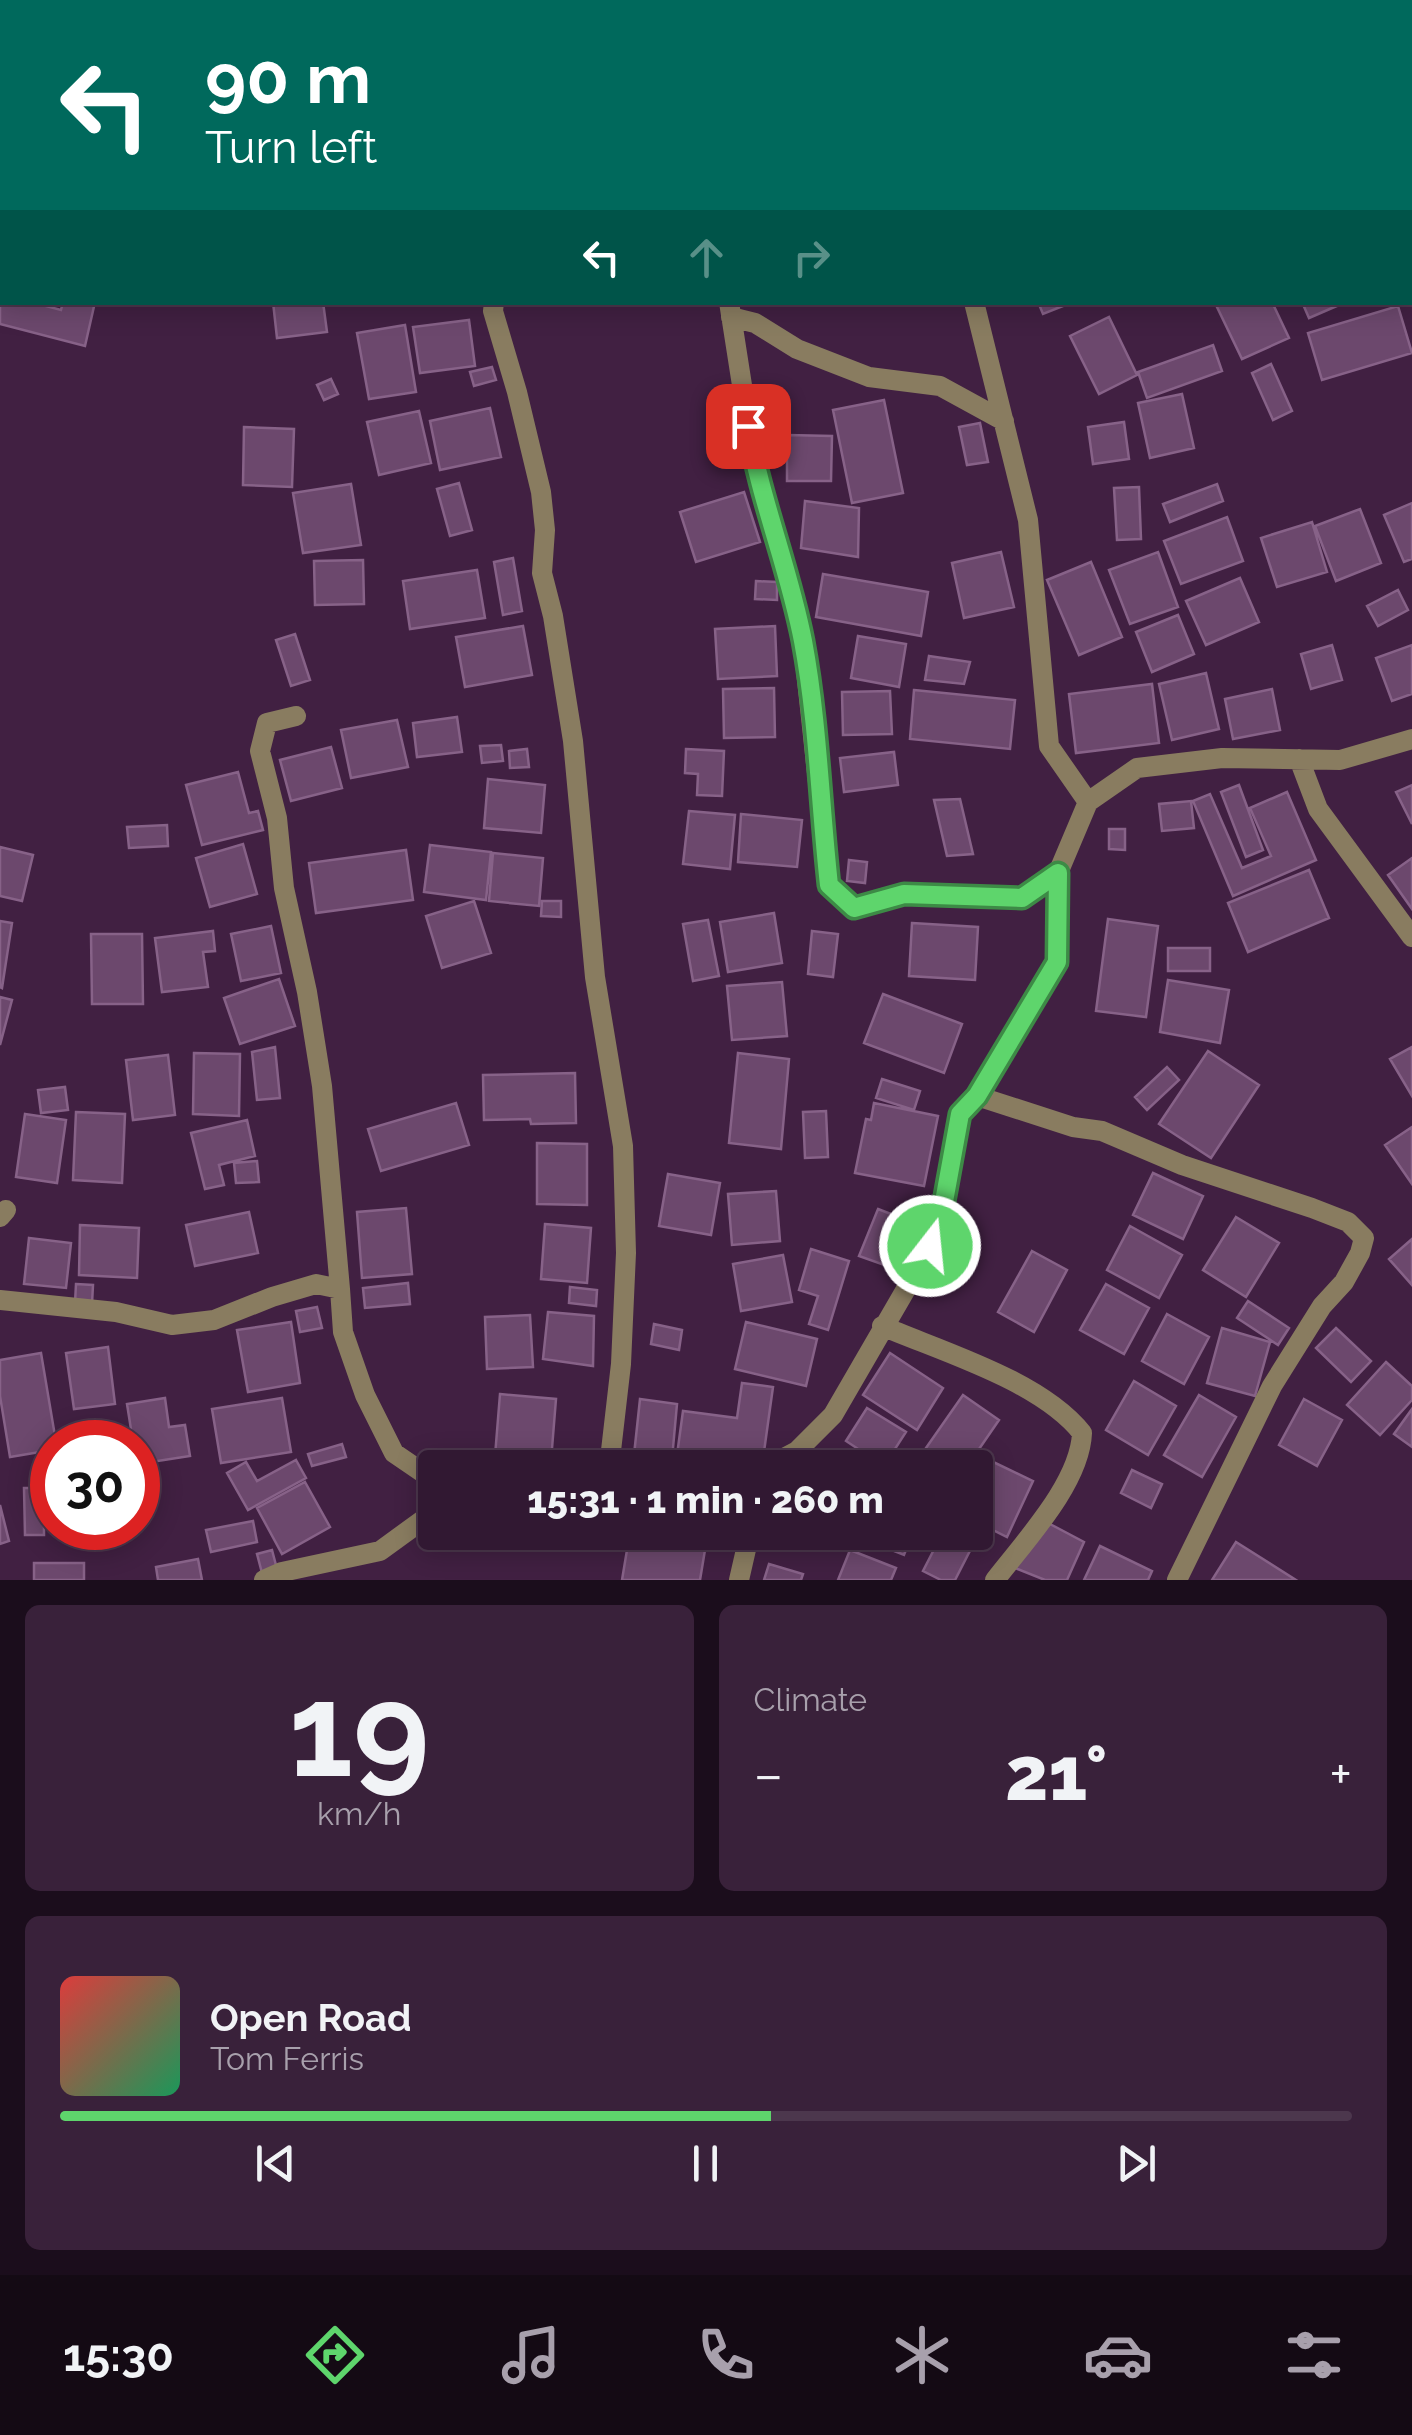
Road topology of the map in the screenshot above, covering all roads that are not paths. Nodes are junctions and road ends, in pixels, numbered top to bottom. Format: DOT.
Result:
graph roads {
  1 [pos="494,305"];
  2 [pos="975,305"];
  3 [pos="730,310"];
  4 [pos="1004,422"];
  5 [pos="296,716"];
  6 [pos="1412,739"];
  7 [pos="1299,759"];
  8 [pos="1088,802"];
  9 [pos="1058,873"];
  10 [pos="1412,937"];
  11 [pos="977,1096"];
  12 [pos="340,1289"];
  13 [pos="0,1300"];
  14 [pos="882,1326"];
  15 [pos="612,1450"];
  16 [pos="799,1450"];
  17 [pos="418,1469"];
  18 [pos="418,1523"];
  19 [pos="746,1550"];
  20 [pos="264,1580"];
  21 [pos="739,1580"];
  22 [pos="995,1580"];
  23 [pos="1177,1580"];
  1 -- 15 [label="street"];
  2 -- 4 [label="street"];
  3 -- 4 [label="street"];
  3 -- 9 [label="street"];
  4 -- 8 [label="street"];
  5 -- 12 [label="street"];
  6 -- 7 [label="street"];
  7 -- 8 [label="street"];
  7 -- 10 [label="street"];
  8 -- 9 [label="street"];
  9 -- 11 [label="street"];
  11 -- 14 [label="street"];
  11 -- 23 [label="street"];
  12 -- 13 [label="street"];
  12 -- 17 [label="street"];
  14 -- 16 [label="street"];
  14 -- 22 [label="street"];
  18 -- 20 [label="street"];
  19 -- 21 [label="street"];
}
